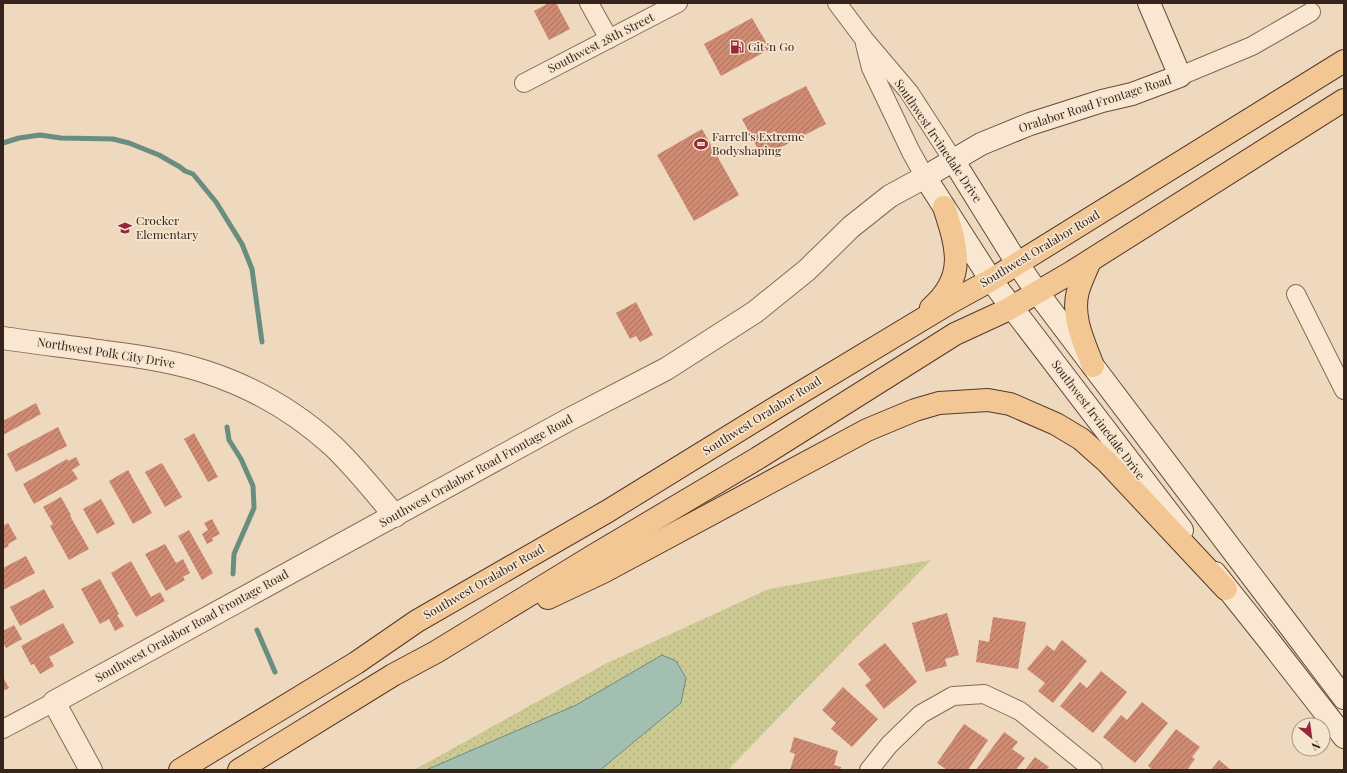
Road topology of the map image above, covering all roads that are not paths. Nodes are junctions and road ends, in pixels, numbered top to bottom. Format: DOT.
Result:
graph roads {
  1 [pos="589,3"];
  2 [pos="678,3"];
  3 [pos="837,3"];
  4 [pos="1149,3"];
  5 [pos="1310,12"];
  6 [pos="609,39"];
  7 [pos="864,39"];
  8 [pos="1344,61"];
  9 [pos="1180,76"];
  10 [pos="524,83"];
  11 [pos="1344,100"];
  12 [pos="953,160"];
  13 [pos="925,177"];
  14 [pos="944,207"];
  15 [pos="1090,261"];
  16 [pos="1017,264"];
  17 [pos="991,280"];
  18 [pos="1037,292"];
  19 [pos="1296,294"];
  20 [pos="1012,307"];
  21 [pos="907,328"];
  22 [pos="3,338"];
  23 [pos="1093,366"];
  24 [pos="1344,390"];
  25 [pos="395,516"];
  26 [pos="1226,589"];
  27 [pos="436,652"];
  28 [pos="1344,698"];
  29 [pos="54,702"];
  30 [pos="3,729"];
  31 [pos="1344,737"];
  32 [pos="91,770"];
  33 [pos="180,770"];
  34 [pos="239,770"];
  35 [pos="869,770"];
  36 [pos="1094,770"];
  1 -- 6 [label="street"];
  2 -- 6 [label="street, Southwest 28th Street"];
  3 -- 7 [label="street"];
  4 -- 9 [label="main road"];
  5 -- 9 [label="street, Oralabor Road Frontage Road"];
  6 -- 10 [label="street, Southwest 28th Street"];
  7 -- 12 [label="street, Southwest Irvinedale Drive"];
  7 -- 13 [label="street, Southwest Irvinedale Drive"];
  8 -- 16 [label="main road, Southwest Oralabor Road"];
  9 -- 12 [label="main road, Oralabor Road Frontage Road"];
  11 -- 15 [label="main road"];
  12 -- 13 [label="main road, Oralabor Road Frontage Road"];
  12 -- 16 [label="main road, Southwest Irvinedale Drive"];
  13 -- 14 [label="main road, Southwest Irvinedale Drive"];
  13 -- 25 [label="main road, Southwest Oralabor Road Frontage Road"];
  14 -- 17 [label="main road, Southwest Irvinedale Drive"];
  14 -- 21 [label="main road"];
  15 -- 18 [label="main road"];
  15 -- 23 [label="main road"];
  16 -- 17 [label="main road, Southwest Oralabor Road"];
  16 -- 18 [label="main road, Southwest Irvinedale Drive"];
  17 -- 20 [label="main road, Southwest Irvinedale Drive"];
  17 -- 21 [label="main road, Southwest Oralabor Road"];
  18 -- 20 [label="main road"];
  18 -- 23 [label="main road, Southwest Irvinedale Drive"];
  19 -- 24 [label="street"];
  20 -- 26 [label="main road, Southwest Irvinedale Drive"];
  20 -- 27 [label="main road"];
  21 -- 33 [label="main road, Southwest Oralabor Road"];
  22 -- 25 [label="main road, Northwest Polk City Drive"];
  23 -- 28 [label="main road, Southwest Irvinedale Drive"];
  25 -- 29 [label="main road, Southwest Oralabor Road Frontage Road"];
  26 -- 27 [label="main road"];
  26 -- 31 [label="main road, Southwest Irvinedale Drive"];
  27 -- 34 [label="main road"];
  29 -- 30 [label="street, Southwest Oralabor Road Frontage Road"];
  29 -- 32 [label="main road"];
  35 -- 36 [label="street"];
}
